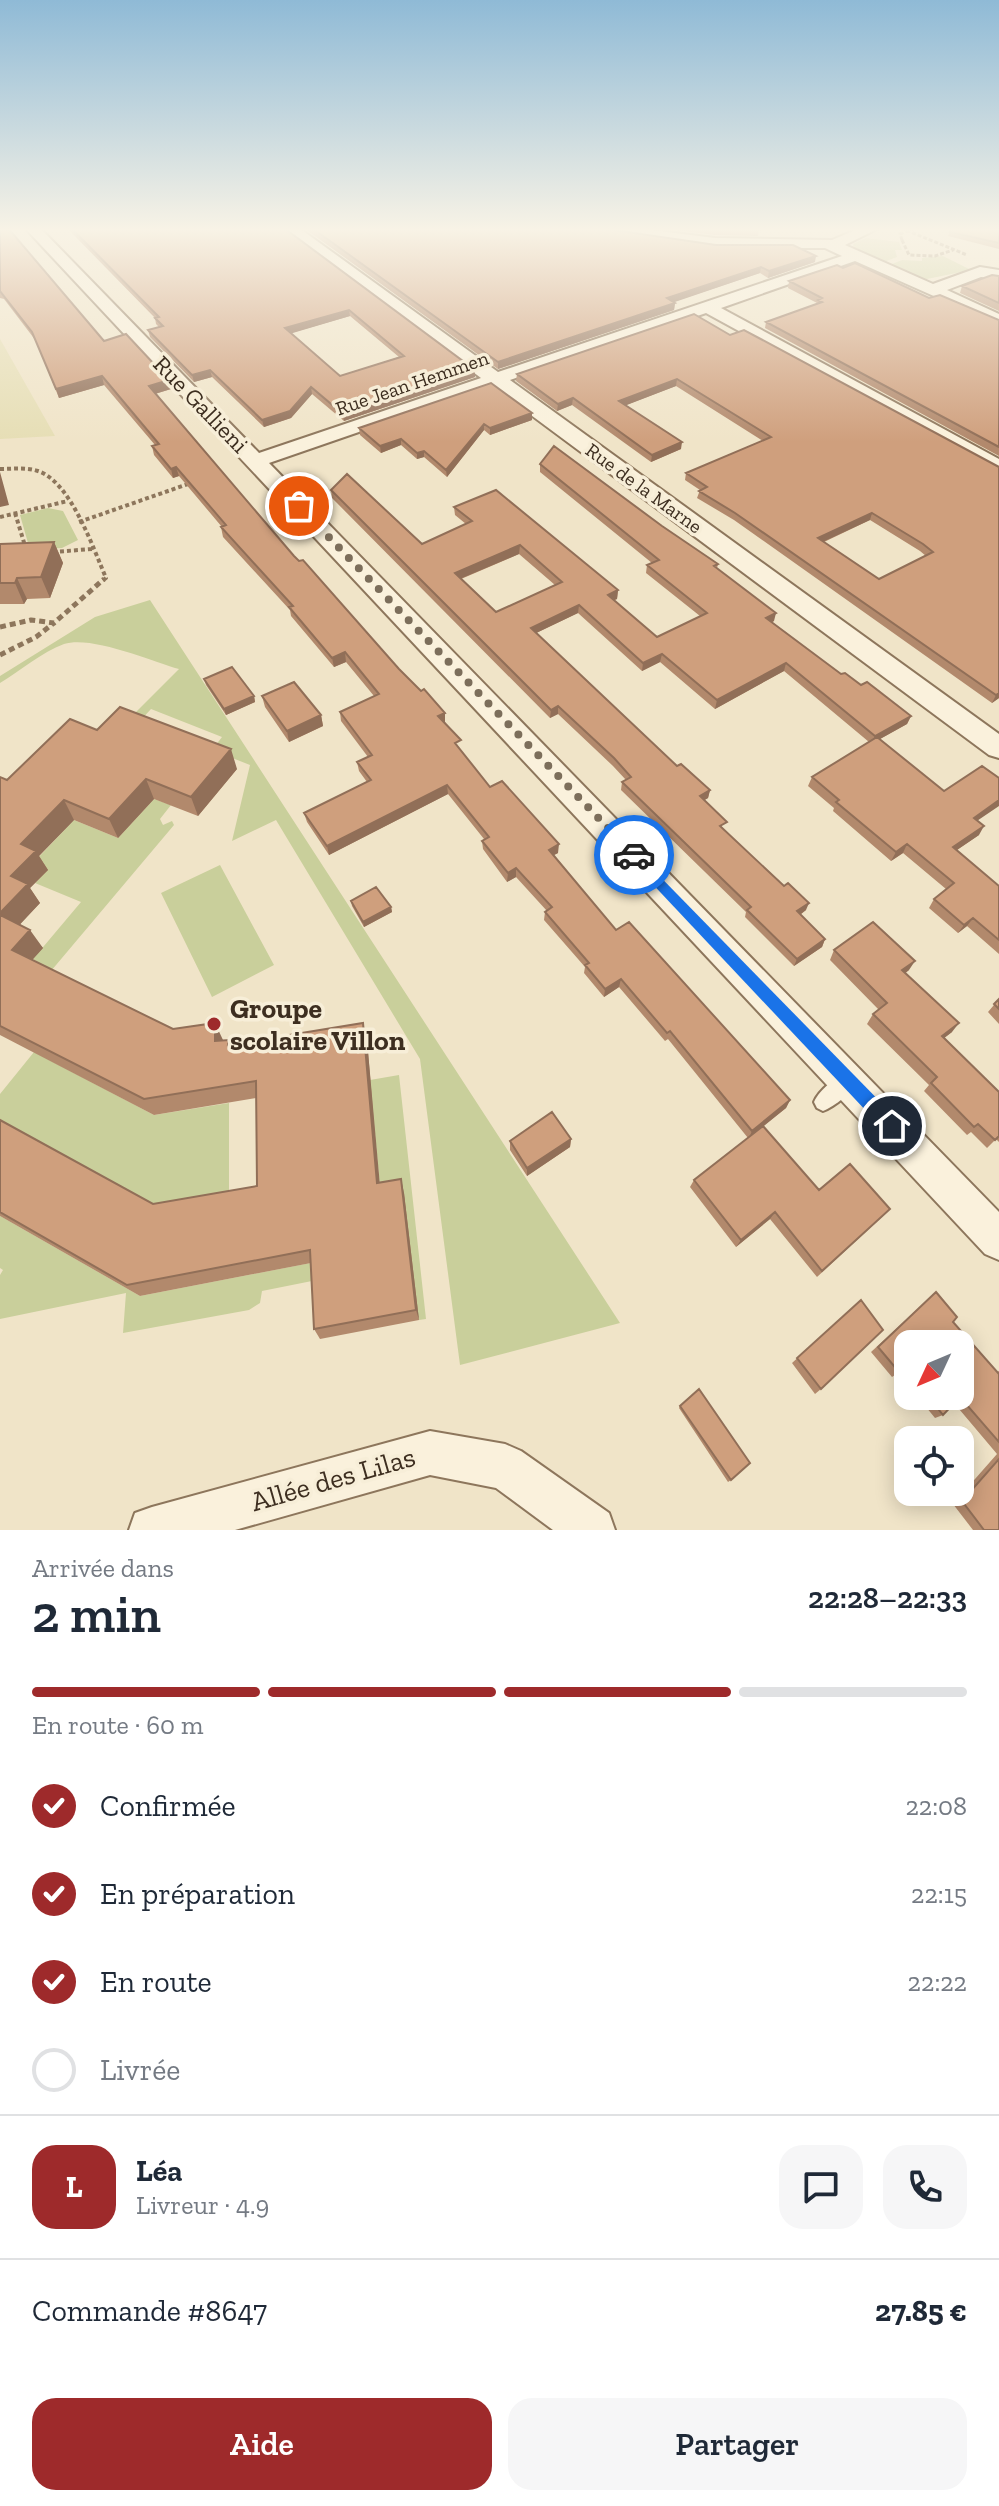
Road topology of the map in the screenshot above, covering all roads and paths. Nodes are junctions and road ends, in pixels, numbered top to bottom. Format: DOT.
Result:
graph roads {
  1 [pos="100,299"];
  2 [pos="387,299"];
  3 [pos="726,299"];
  4 [pos="954,299"];
  5 [pos="706,306"];
  6 [pos="999,320"];
  7 [pos="495,378"];
  8 [pos="255,461"];
  9 [pos="999,467"];
  10 [pos="0,469"];
  11 [pos="196,481"];
  12 [pos="68,501"];
  13 [pos="15,513"];
  14 [pos="0,517"];
  15 [pos="79,522"];
  16 [pos="92,549"];
  17 [pos="41,553"];
  18 [pos="14,554"];
  19 [pos="54,623"];
  20 [pos="0,627"];
  21 [pos="0,655"];
  22 [pos="999,748"];
  23 [pos="849,1080"];
  24 [pos="823,1102"];
  25 [pos="999,1240"];
  26 [pos="152,1530"];
  27 [pos="592,1530"];
  1 -- 8 [label="street, Rue Gallieni"];
  2 -- 7 [label="street, Rue de la Marne"];
  3 -- 5 [label="street, Rue Jean Hemmen"];
  4 -- 6 [label="street"];
  5 -- 7 [label="street, Rue Jean Hemmen"];
  5 -- 9 [label="street"];
  7 -- 8 [label="street, Rue Jean Hemmen"];
  7 -- 22 [label="street, Rue de la Marne"];
  8 -- 23 [label="street, Rue Gallieni"];
  10 -- 12 [label="path"];
  11 -- 15 [label="path"];
  12 -- 13 [label="path"];
  12 -- 15 [label="path"];
  13 -- 14 [label="path"];
  13 -- 18 [label="path"];
  15 -- 16 [label="path"];
  16 -- 17 [label="path"];
  16 -- 19 [label="path"];
  19 -- 20 [label="path"];
  19 -- 21 [label="path"];
  23 -- 24 [label="lane"];
  23 -- 25 [label="street, Rue Gallieni"];
  26 -- 27 [label="street, Allée des Lilas"];
}
